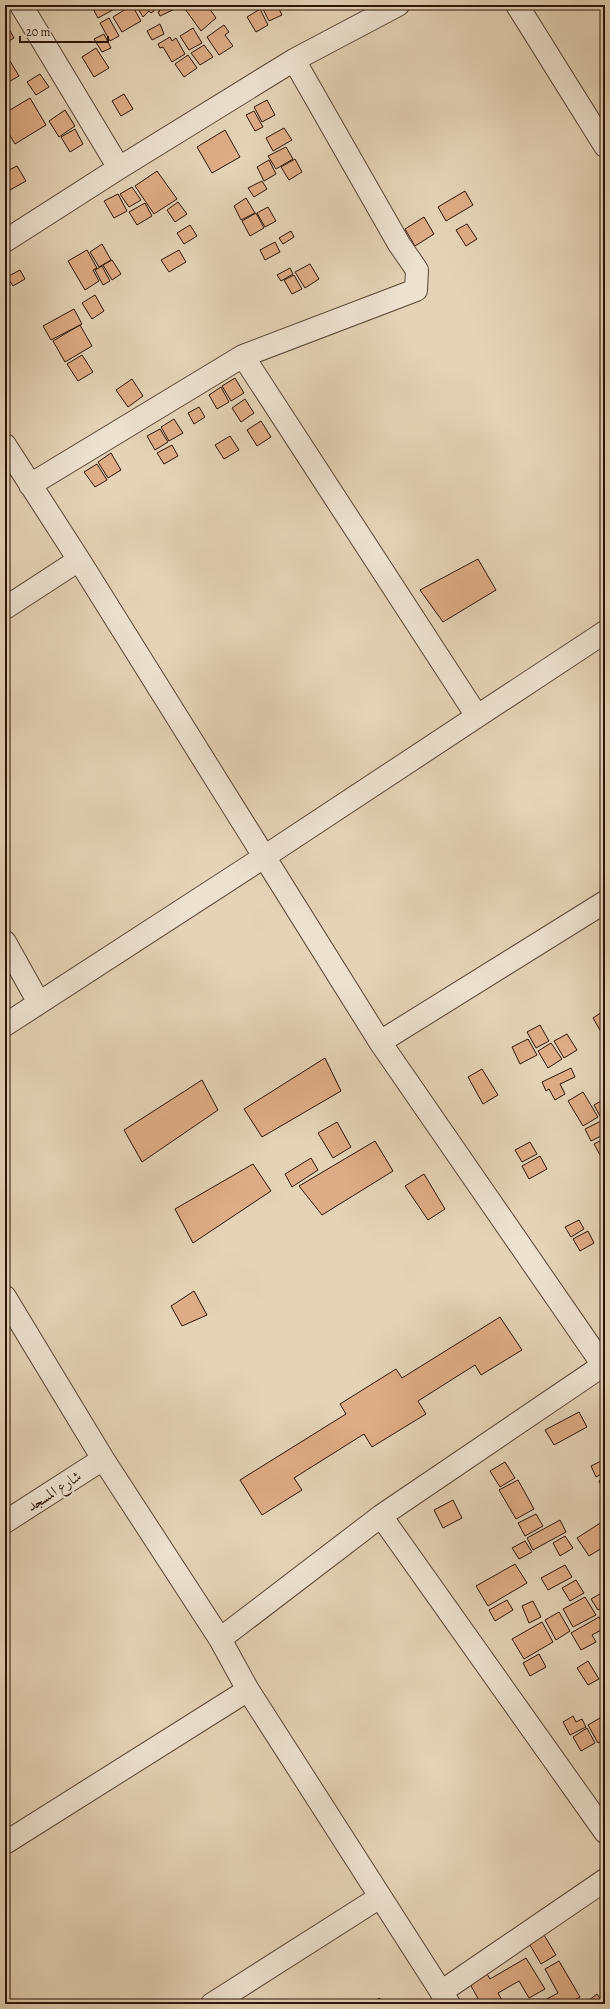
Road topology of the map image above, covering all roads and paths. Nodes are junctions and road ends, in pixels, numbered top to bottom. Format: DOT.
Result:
graph roads {
  1 [pos="21,5"];
  2 [pos="398,5"];
  3 [pos="517,5"];
  4 [pos="294,60"];
  5 [pos="605,146"];
  6 [pos="119,168"];
  7 [pos="5,242"];
  8 [pos="243,356"];
  9 [pos="5,445"];
  10 [pos="30,485"];
  11 [pos="79,560"];
  12 [pos="5,608"];
  13 [pos="605,632"];
  14 [pos="477,716"];
  15 [pos="264,857"];
  16 [pos="603,908"];
  17 [pos="5,942"];
  18 [pos="39,1002"];
  19 [pos="5,1025"];
  20 [pos="380,1042"];
  21 [pos="5,1297"];
  22 [pos="604,1366"];
  23 [pos="103,1459"];
  24 [pos="381,1516"];
  25 [pos="5,1522"];
  26 [pos="220,1639"];
  27 [pos="248,1690"];
  28 [pos="605,1832"];
  29 [pos="5,1843"];
  30 [pos="605,1880"];
  31 [pos="380,1897"];
  32 [pos="242,1996"];
  33 [pos="445,1998"];
  34 [pos="212,2004"];
  1 -- 6 [label="street"];
  2 -- 4 [label="street"];
  3 -- 5 [label="street"];
  4 -- 6 [label="street"];
  4 -- 8 [label="street"];
  6 -- 7 [label="street"];
  8 -- 10 [label="street"];
  8 -- 14 [label="street"];
  9 -- 10 [label="street"];
  10 -- 11 [label="street"];
  11 -- 12 [label="street"];
  11 -- 15 [label="street"];
  13 -- 14 [label="street"];
  14 -- 15 [label="street"];
  15 -- 18 [label="street"];
  15 -- 20 [label="street"];
  16 -- 20 [label="street"];
  17 -- 18 [label="street"];
  18 -- 19 [label="street"];
  20 -- 22 [label="street"];
  21 -- 23 [label="street"];
  22 -- 24 [label="street"];
  23 -- 25 [label="street, شارع المسجد"];
  23 -- 26 [label="street"];
  24 -- 26 [label="street"];
  24 -- 28 [label="street"];
  26 -- 27 [label="street"];
  27 -- 29 [label="street"];
  27 -- 31 [label="street"];
  30 -- 33 [label="street"];
  31 -- 32 [label="street"];
  31 -- 33 [label="street"];
  32 -- 34 [label="street"];
}
